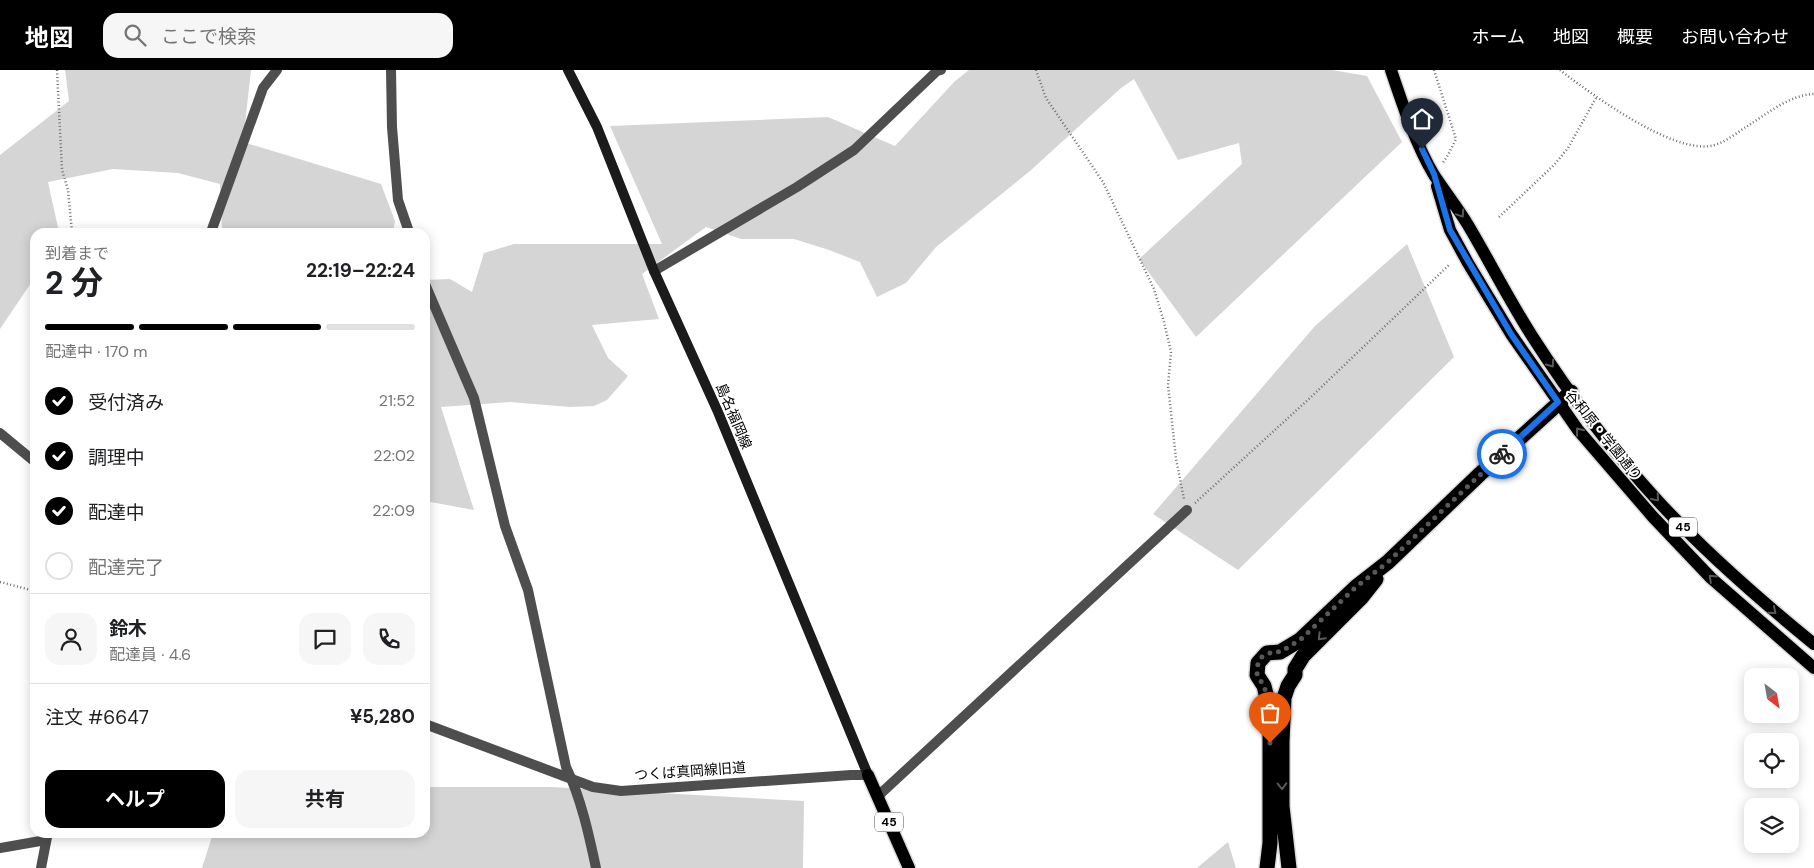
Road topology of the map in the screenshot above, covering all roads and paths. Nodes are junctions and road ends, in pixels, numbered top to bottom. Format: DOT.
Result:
graph roads {
  1 [pos="57,70"];
  2 [pos="277,70"];
  3 [pos="391,70"];
  4 [pos="568,70"];
  5 [pos="941,70"];
  6 [pos="1036,70"];
  7 [pos="1391,70"];
  8 [pos="1434,70"];
  9 [pos="1560,70"];
  10 [pos="1814,94"];
  11 [pos="1596,97"];
  12 [pos="1434,174"];
  13 [pos="1499,218"];
  14 [pos="72,228"];
  15 [pos="212,228"];
  16 [pos="408,228"];
  17 [pos="1450,264"];
  18 [pos="654,271"];
  19 [pos="430,296"];
  20 [pos="1571,392"];
  21 [pos="1558,402"];
  22 [pos="0,433"];
  23 [pos="30,458"];
  24 [pos="1187,510"];
  25 [pos="1388,562"];
  26 [pos="0,582"];
  27 [pos="30,590"];
  28 [pos="1814,644"];
  29 [pos="1814,668"];
  30 [pos="430,726"];
  31 [pos="868,775"];
  32 [pos="571,778"];
  33 [pos="878,796"];
  34 [pos="39,838"];
  35 [pos="47,838"];
  36 [pos="0,848"];
  37 [pos="41,868"];
  38 [pos="596,868"];
  39 [pos="909,868"];
  40 [pos="1267,868"];
  41 [pos="1289,868"];
  1 -- 14 [label="path"];
  2 -- 15 [label="street"];
  3 -- 16 [label="street"];
  4 -- 18 [label="main road, 島名福岡線"];
  5 -- 18 [label="street"];
  6 -- 24 [label="path"];
  7 -- 12 [label="main road, 谷和原・学園通り / 45"];
  8 -- 12 [label="path"];
  9 -- 11 [label="path"];
  10 -- 11 [label="path"];
  11 -- 13 [label="path"];
  12 -- 20 [label="main road, 谷和原・学園通り / 45, one-way"];
  12 -- 21 [label="main road, 谷和原・学園通り / 45"];
  17 -- 24 [label="path"];
  18 -- 31 [label="main road, 島名福岡線"];
  19 -- 32 [label="street"];
  20 -- 21 [label="highway"];
  20 -- 28 [label="main road, 谷和原・学園通り / 45, one-way"];
  21 -- 25 [label="highway"];
  29 -- 21 [label="main road, 谷和原・学園通り / 45, one-way"];
  22 -- 23 [label="street"];
  24 -- 33 [label="street"];
  25 -- 40 [label="highway"];
  25 -- 41 [label="highway, one-way"];
  26 -- 27 [label="path"];
  30 -- 32 [label="street, つくば真岡線旧道"];
  31 -- 32 [label="street, つくば真岡線旧道"];
  31 -- 33 [label="main road, 45"];
  32 -- 38 [label="street"];
  33 -- 39 [label="main road, 45"];
  34 -- 36 [label="street"];
  35 -- 37 [label="street"];
}
